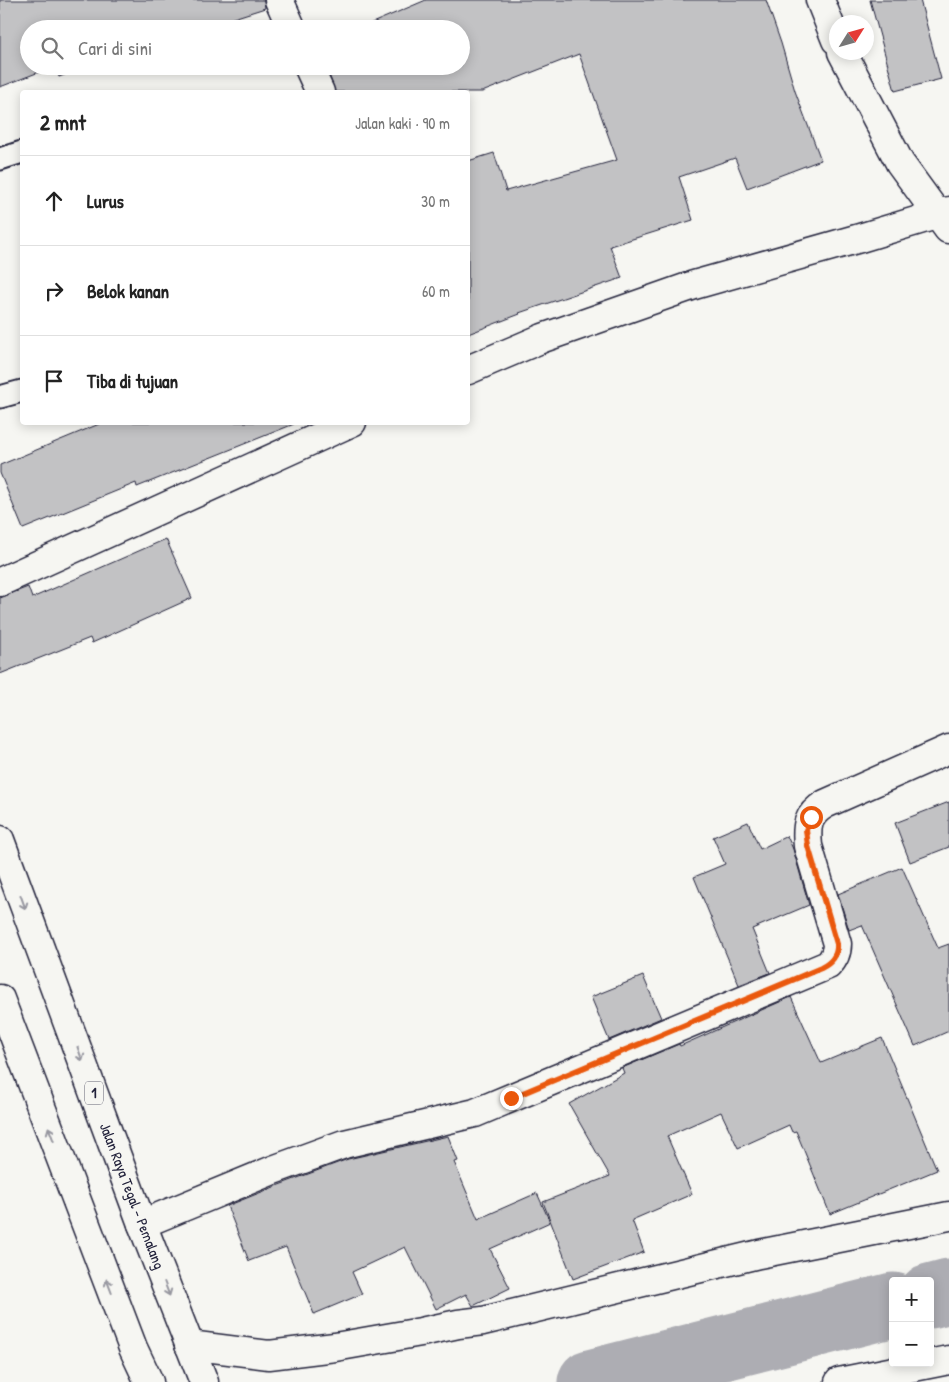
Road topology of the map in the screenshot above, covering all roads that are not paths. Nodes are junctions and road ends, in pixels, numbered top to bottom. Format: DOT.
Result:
graph roads {
  1 [pos="279,0"];
  2 [pos="820,0"];
  3 [pos="288,20"];
  4 [pos="829,22"];
  5 [pos="846,60"];
  6 [pos="312,75"];
  7 [pos="319,90"];
  8 [pos="20,153"];
  9 [pos="0,159"];
  10 [pos="946,219"];
  11 [pos="470,369"];
  12 [pos="20,392"];
  13 [pos="0,397"];
  14 [pos="345,425"];
  15 [pos="0,582"];
  16 [pos="949,749"];
  17 [pos="0,840"];
  18 [pos="0,999"];
  19 [pos="949,1216"];
  20 [pos="142,1224"];
  21 [pos="189,1345"];
  22 [pos="949,1360"];
  23 [pos="149,1382"];
  24 [pos="204,1382"];
  25 [pos="839,1382"];
  1 -- 3 [label="main road"];
  2 -- 4 [label="main road"];
  5 -- 10 [label="main road"];
  6 -- 7 [label="main road"];
  8 -- 9 [label="lane"];
  10 -- 11 [label="main road"];
  12 -- 13 [label="lane"];
  14 -- 15 [label="main road"];
  16 -- 20 [label="main road"];
  17 -- 20 [label="main road, Jalan Raya Tegal - Pemalang / 1, one-way"];
  23 -- 18 [label="main road, one-way"];
  19 -- 21 [label="main road"];
  20 -- 21 [label="main road, Jalan Raya Tegal - Pemalang / 1, one-way"];
  21 -- 24 [label="main road, Jalan Raya Tegal - Pemalang / 1"];
  22 -- 25 [label="main road"];
}
